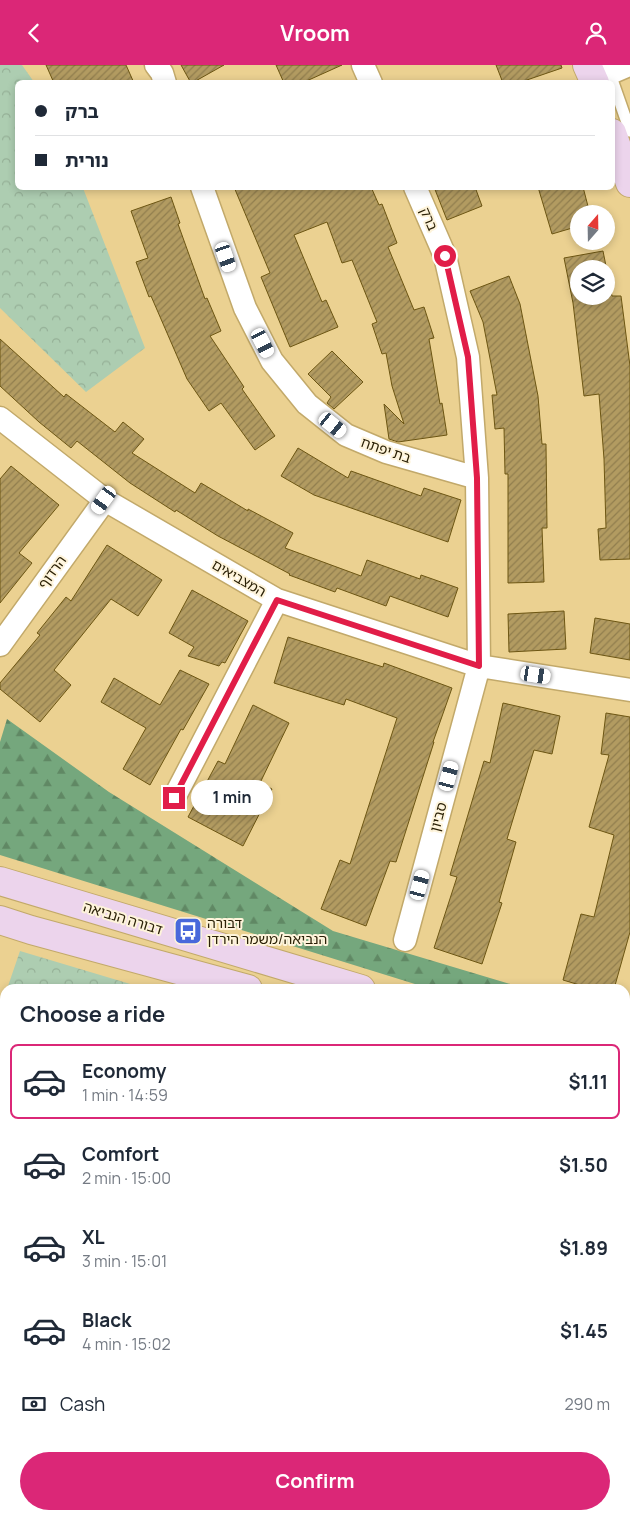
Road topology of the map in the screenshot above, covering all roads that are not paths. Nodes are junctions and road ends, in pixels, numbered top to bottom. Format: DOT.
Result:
graph roads {
  1 [pos="156,65"];
  2 [pos="363,65"];
  3 [pos="164,80"];
  4 [pos="370,80"];
  5 [pos="615,98"];
  6 [pos="630,131"];
  7 [pos="615,141"];
  8 [pos="630,183"];
  9 [pos="203,190"];
  10 [pos="417,190"];
  11 [pos="0,418"];
  12 [pos="477,478"];
  13 [pos="104,500"];
  14 [pos="277,600"];
  15 [pos="0,645"];
  16 [pos="479,666"];
  17 [pos="630,690"];
  18 [pos="174,798"];
  19 [pos="0,881"];
  20 [pos="0,920"];
  21 [pos="405,940"];
  22 [pos="284,977"];
  23 [pos="230,984"];
  24 [pos="273,984"];
  25 [pos="329,984"];
  1 -- 3 [label="street"];
  2 -- 4 [label="street"];
  5 -- 6 [label="lane"];
  7 -- 8 [label="street"];
  9 -- 12 [label="street, בת יפתח"];
  10 -- 12 [label="street, ברק"];
  11 -- 13 [label="street, המצביאים"];
  12 -- 16 [label="street, ברק"];
  13 -- 14 [label="street, המצביאים"];
  13 -- 15 [label="street, הרדוף"];
  14 -- 16 [label="street, המצביאים"];
  14 -- 18 [label="street"];
  16 -- 17 [label="street, המצביאים"];
  16 -- 21 [label="street, סביון"];
  19 -- 22 [label="street, דבורה הנביאה"];
  20 -- 23 [label="street"];
  22 -- 24 [label="street"];
  22 -- 25 [label="street, דבורה הנביאה"];
}
